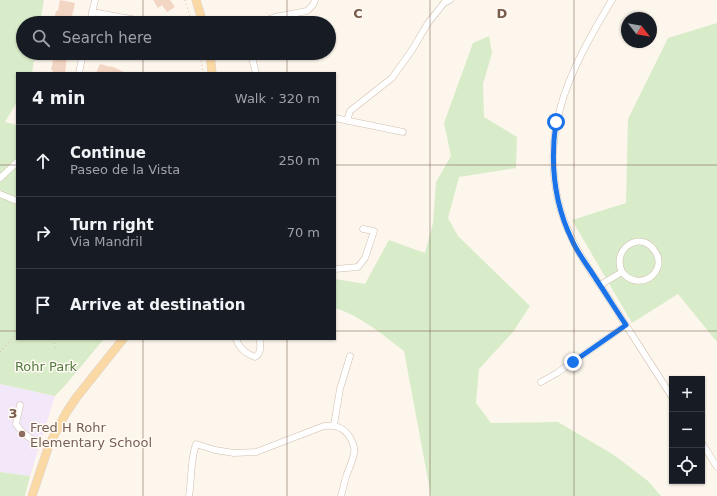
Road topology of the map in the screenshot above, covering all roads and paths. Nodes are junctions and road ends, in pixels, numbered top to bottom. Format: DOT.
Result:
graph roads {
  1 [pos="95,0"];
  2 [pos="185,0"];
  3 [pos="196,0"];
  4 [pos="315,0"];
  5 [pos="450,0"];
  6 [pos="612,0"];
  7 [pos="92,12"];
  8 [pos="91,16"];
  9 [pos="114,16"];
  10 [pos="190,16"];
  11 [pos="201,16"];
  12 [pos="280,16"];
  13 [pos="82,60"];
  14 [pos="201,60"];
  15 [pos="211,60"];
  16 [pos="253,60"];
  17 [pos="79,72"];
  18 [pos="203,72"];
  19 [pos="212,72"];
  20 [pos="256,72"];
  21 [pos="336,118"];
  22 [pos="347,121"];
  23 [pos="403,132"];
  24 [pos="16,163"];
  25 [pos="0,178"];
  26 [pos="0,194"];
  27 [pos="16,201"];
  28 [pos="363,229"];
  29 [pos="336,269"];
  30 [pos="622,272"];
  31 [pos="600,285"];
  32 [pos="626,325"];
  33 [pos="16,334"];
  34 [pos="54,340"];
  35 [pos="122,340"];
  36 [pos="236,340"];
  37 [pos="260,340"];
  38 [pos="54,348"];
  39 [pos="0,352"];
  40 [pos="350,356"];
  41 [pos="541,382"];
  42 [pos="669,392"];
  43 [pos="20,405"];
  44 [pos="334,425"];
  45 [pos="49,445"];
  46 [pos="705,448"];
  47 [pos="717,467"];
  48 [pos="32,496"];
  49 [pos="189,496"];
  50 [pos="341,496"];
  1 -- 7 [label="street"];
  2 -- 10 [label="path"];
  3 -- 11 [label="main road"];
  4 -- 12 [label="street"];
  5 -- 22 [label="street"];
  6 -- 31 [label="street"];
  7 -- 8 [label="street"];
  7 -- 9 [label="street"];
  13 -- 17 [label="street"];
  14 -- 18 [label="path"];
  15 -- 19 [label="main road"];
  16 -- 20 [label="street"];
  21 -- 22 [label="street"];
  22 -- 23 [label="street"];
  24 -- 25 [label="street"];
  26 -- 27 [label="street"];
  28 -- 29 [label="street"];
  30 -- 30 [label="street"];
  30 -- 31 [label="street"];
  31 -- 32 [label="street"];
  32 -- 41 [label="street"];
  32 -- 42 [label="street"];
  33 -- 39 [label="path"];
  34 -- 38 [label="path"];
  35 -- 45 [label="main road"];
  36 -- 37 [label="street"];
  40 -- 44 [label="street"];
  43 -- 45 [label="street"];
  44 -- 49 [label="street"];
  44 -- 50 [label="street"];
  45 -- 48 [label="main road"];
  46 -- 47 [label="street"];
}
